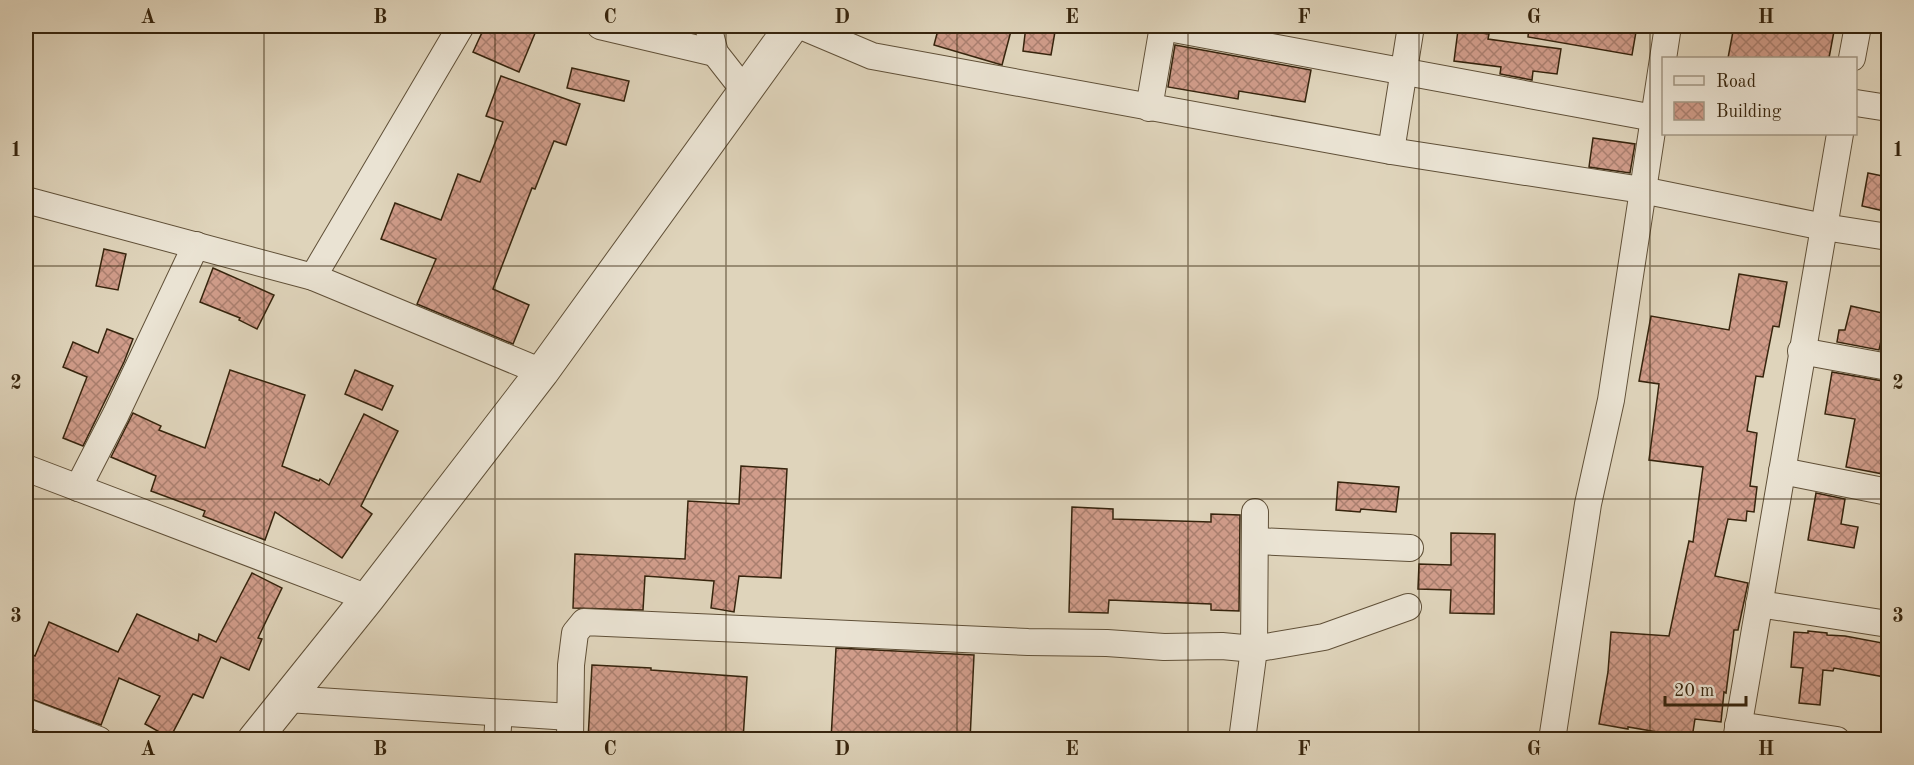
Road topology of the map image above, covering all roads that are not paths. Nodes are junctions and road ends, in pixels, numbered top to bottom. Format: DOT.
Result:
graph roads {
  1 [pos="461,26"];
  2 [pos="600,26"];
  3 [pos="708,26"];
  4 [pos="792,26"];
  5 [pos="801,26"];
  6 [pos="1163,26"];
  7 [pos="1411,26"];
  8 [pos="1668,26"];
  9 [pos="1858,26"];
  10 [pos="715,53"];
  11 [pos="1663,57"];
  12 [pos="1852,57"];
  13 [pos="1662,65"];
  14 [pos="1404,71"];
  15 [pos="744,90"];
  16 [pos="1857,103"];
  17 [pos="1149,108"];
  18 [pos="1888,108"];
  19 [pos="1654,118"];
  20 [pos="1840,135"];
  21 [pos="1391,151"];
  22 [pos="1642,190"];
  23 [pos="26,200"];
  24 [pos="1824,227"];
  25 [pos="1888,237"];
  26 [pos="196,245"];
  27 [pos="313,277"];
  28 [pos="1801,351"];
  29 [pos="1888,368"];
  30 [pos="542,372"];
  31 [pos="26,468"];
  32 [pos="1782,471"];
  33 [pos="78,488"];
  34 [pos="1888,492"];
  35 [pos="1255,512"];
  36 [pos="1256,541"];
  37 [pos="1410,548"];
  38 [pos="368,598"];
  39 [pos="1760,604"];
  40 [pos="1407,607"];
  41 [pos="1888,624"];
  42 [pos="1254,649"];
  43 [pos="287,699"];
  44 [pos="26,712"];
  45 [pos="499,713"];
  46 [pos="570,728"];
  47 [pos="1737,732"];
  48 [pos="99,740"];
  49 [pos="254,740"];
  50 [pos="497,740"];
  51 [pos="1242,740"];
  52 [pos="1552,740"];
  53 [pos="1837,740"];
  1 -- 27 [label="street"];
  2 -- 10 [label="street"];
  3 -- 10 [label="street"];
  4 -- 15 [label="street"];
  5 -- 17 [label="street"];
  6 -- 14 [label="street"];
  6 -- 17 [label="street"];
  7 -- 14 [label="street"];
  8 -- 11 [label="street"];
  9 -- 12 [label="street"];
  10 -- 15 [label="street"];
  13 -- 19 [label="street"];
  14 -- 19 [label="street"];
  14 -- 21 [label="street"];
  15 -- 30 [label="street"];
  16 -- 18 [label="street"];
  17 -- 21 [label="street"];
  19 -- 22 [label="street"];
  20 -- 24 [label="street"];
  21 -- 22 [label="street"];
  22 -- 24 [label="street"];
  22 -- 52 [label="street"];
  23 -- 26 [label="street"];
  24 -- 25 [label="street"];
  24 -- 28 [label="street"];
  26 -- 27 [label="street"];
  26 -- 33 [label="street"];
  27 -- 30 [label="street"];
  28 -- 29 [label="street"];
  28 -- 32 [label="street"];
  30 -- 38 [label="street"];
  31 -- 33 [label="street"];
  32 -- 34 [label="street"];
  32 -- 39 [label="street"];
  33 -- 38 [label="street"];
  35 -- 36 [label="street"];
  36 -- 37 [label="street"];
  36 -- 42 [label="street"];
  38 -- 43 [label="street"];
  39 -- 41 [label="street"];
  39 -- 47 [label="street"];
  40 -- 42 [label="street"];
  42 -- 46 [label="street"];
  42 -- 51 [label="street"];
  43 -- 45 [label="street"];
  43 -- 49 [label="street"];
  44 -- 48 [label="street"];
  45 -- 46 [label="street"];
  45 -- 50 [label="street"];
  47 -- 53 [label="street"];
}
